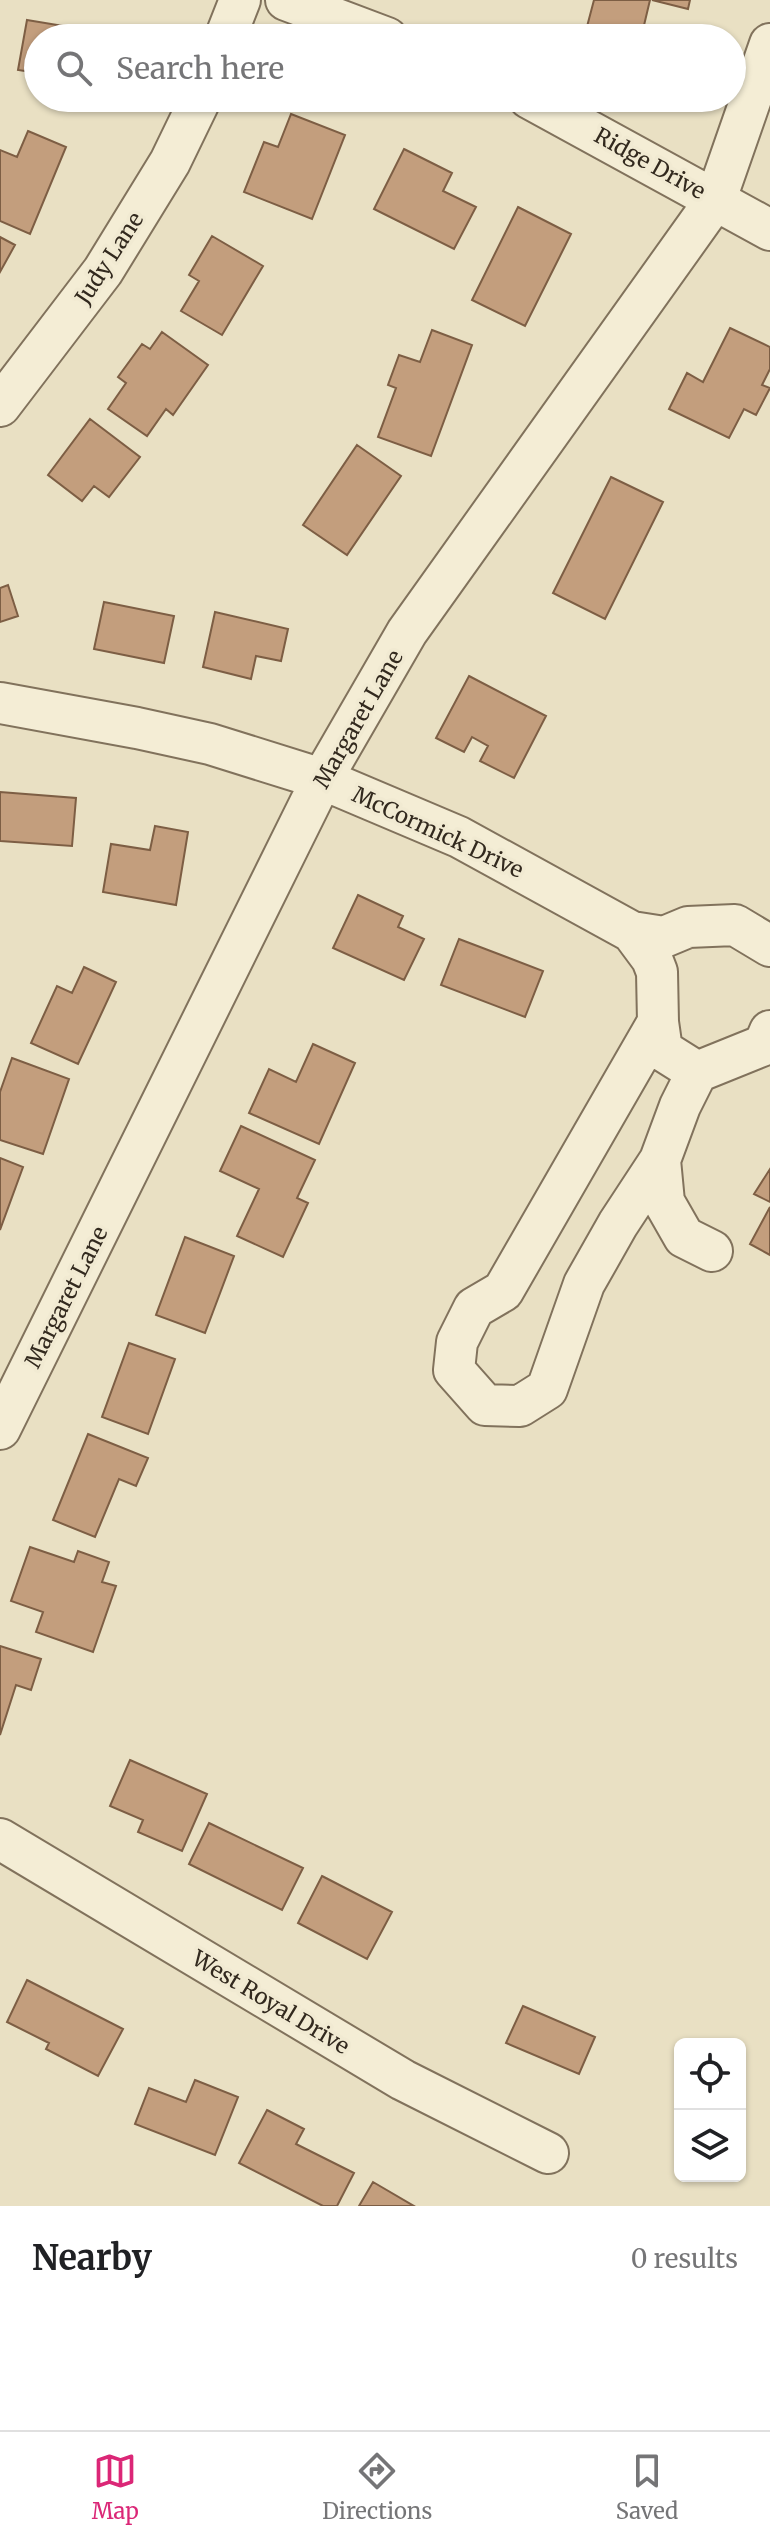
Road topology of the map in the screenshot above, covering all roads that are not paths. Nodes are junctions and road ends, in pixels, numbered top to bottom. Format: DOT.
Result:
graph roads {
  1 [pos="240,0"];
  2 [pos="286,0"];
  3 [pos="231,24"];
  4 [pos="350,24"];
  5 [pos="770,44"];
  6 [pos="194,112"];
  7 [pos="555,112"];
  8 [pos="716,199"];
  9 [pos="770,230"];
  10 [pos="0,406"];
  11 [pos="0,703"];
  12 [pos="322,779"];
  13 [pos="632,932"];
  14 [pos="770,946"];
  15 [pos="658,1022"];
  16 [pos="770,1031"];
  17 [pos="697,1072"];
  18 [pos="660,1160"];
  19 [pos="712,1251"];
  20 [pos="0,1429"];
  21 [pos="3,1848"];
  22 [pos="548,2153"];
  1 -- 3 [label="street"];
  2 -- 4 [label="street"];
  5 -- 8 [label="street, Margaret Lane"];
  6 -- 10 [label="street, Judy Lane"];
  7 -- 8 [label="street, Ridge Drive"];
  8 -- 9 [label="street, Ridge Drive"];
  8 -- 12 [label="street, Margaret Lane"];
  11 -- 12 [label="street, McCormick Drive"];
  12 -- 13 [label="street, McCormick Drive"];
  12 -- 20 [label="street, Margaret Lane"];
  13 -- 14 [label="street"];
  13 -- 15 [label="street"];
  15 -- 17 [label="street"];
  15 -- 18 [label="street"];
  16 -- 17 [label="street"];
  17 -- 18 [label="street"];
  18 -- 19 [label="street"];
  21 -- 22 [label="street, West Royal Drive"];
}
